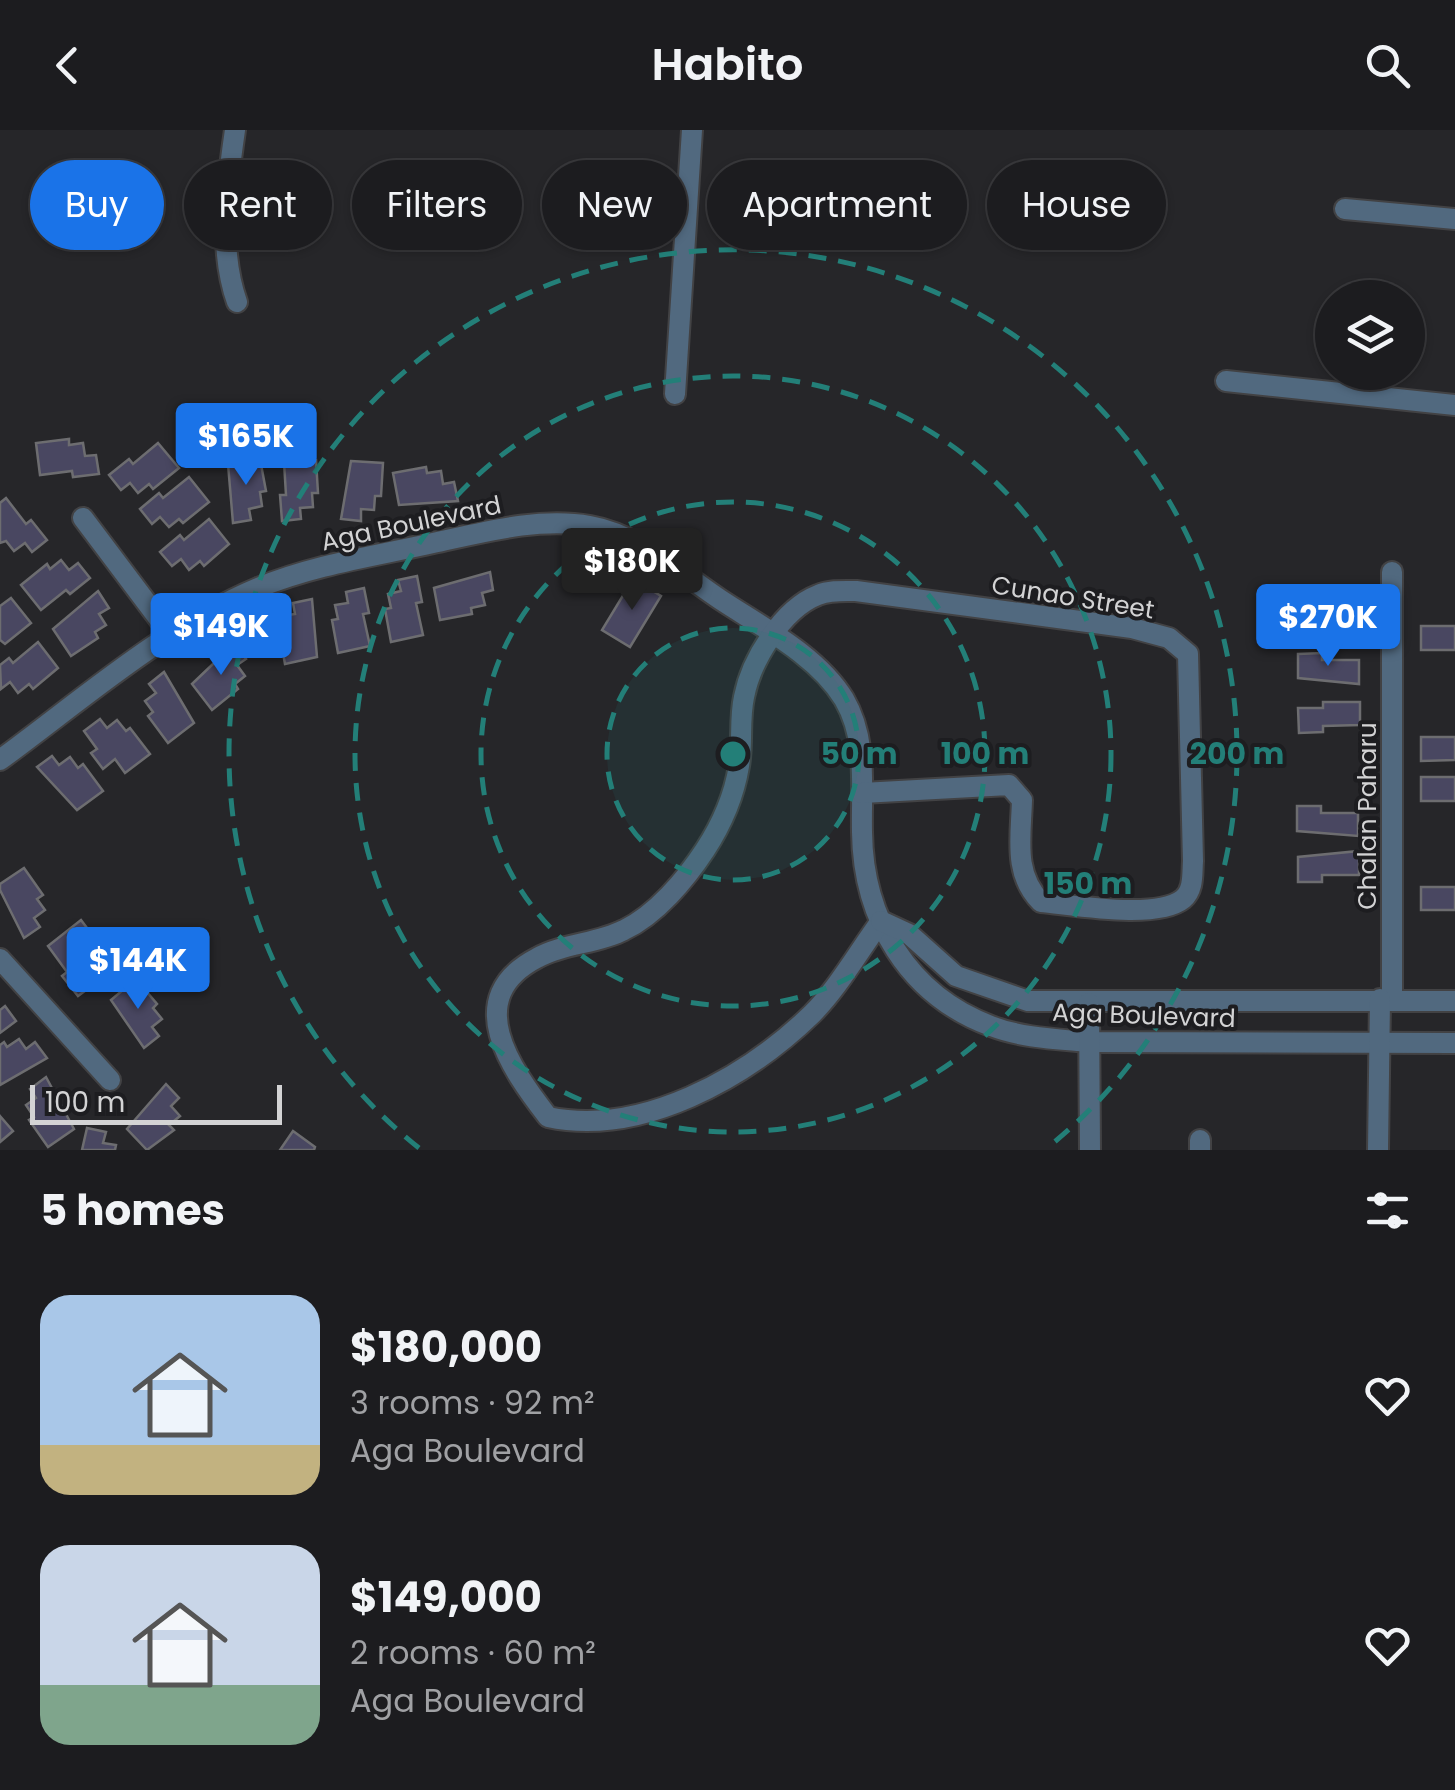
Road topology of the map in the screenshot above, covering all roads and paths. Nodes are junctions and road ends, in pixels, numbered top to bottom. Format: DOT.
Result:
graph roads {
  1 [pos="235,130"];
  2 [pos="692,130"];
  3 [pos="1344,209"];
  4 [pos="1455,218"];
  5 [pos="238,302"];
  6 [pos="1226,381"];
  7 [pos="675,394"];
  8 [pos="1455,406"];
  9 [pos="83,518"];
  10 [pos="1392,572"];
  11 [pos="171,635"];
  12 [pos="774,635"];
  13 [pos="2,753"];
  14 [pos="862,794"];
  15 [pos="880,921"];
  16 [pos="0,959"];
  17 [pos="1386,1000"];
  18 [pos="1455,1001"];
  19 [pos="1089,1003"];
  20 [pos="1088,1042"];
  21 [pos="1379,1043"];
  22 [pos="1455,1043"];
  23 [pos="110,1080"];
  24 [pos="1090,1150"];
  25 [pos="1378,1150"];
  1 -- 5 [label="street"];
  2 -- 7 [label="street"];
  3 -- 4 [label="street"];
  6 -- 8 [label="street"];
  9 -- 11 [label="street"];
  10 -- 17 [label="street, Chalan Paharu"];
  11 -- 12 [label="street, Aga Boulevard"];
  11 -- 13 [label="street, Aga Boulevard"];
  12 -- 14 [label="street, Aga Boulevard"];
  12 -- 14 [label="street, Cunao Street"];
  12 -- 15 [label="street"];
  14 -- 15 [label="street, Aga Boulevard"];
  15 -- 19 [label="street, Aga Boulevard"];
  15 -- 20 [label="street, Aga Boulevard"];
  16 -- 23 [label="street"];
  17 -- 18 [label="street, Aga Boulevard"];
  17 -- 19 [label="street, Aga Boulevard"];
  17 -- 21 [label="street, Chalan Paharu"];
  19 -- 20 [label="street"];
  20 -- 21 [label="street, Aga Boulevard"];
  20 -- 24 [label="street"];
  21 -- 22 [label="street, Aga Boulevard"];
  21 -- 25 [label="street, Chalan Paharu"];
}
